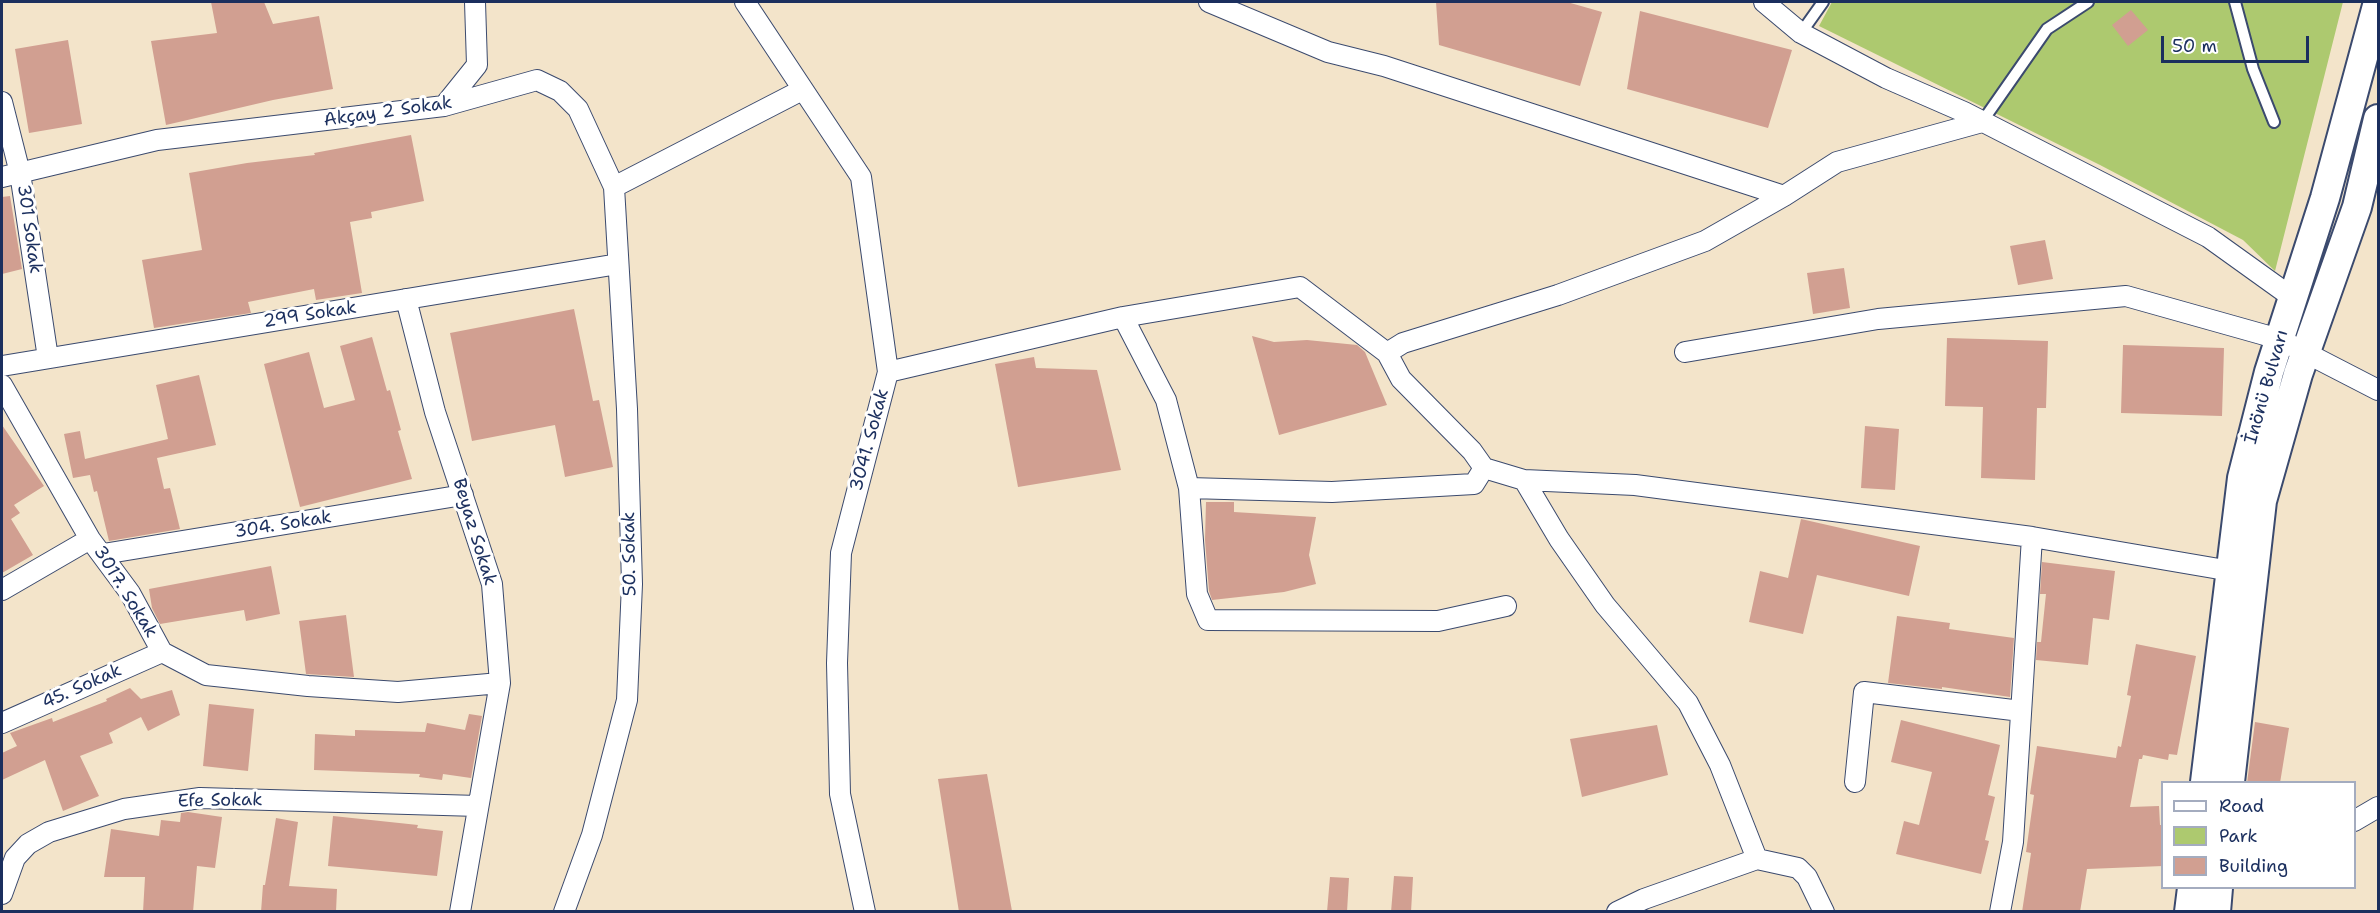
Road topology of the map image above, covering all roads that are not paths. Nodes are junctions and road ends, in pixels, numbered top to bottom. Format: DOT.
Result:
graph roads {
  1 [pos="475,2"];
  2 [pos="745,2"];
  3 [pos="1209,2"];
  4 [pos="1764,2"];
  5 [pos="1822,2"];
  6 [pos="2088,2"];
  7 [pos="2235,2"];
  8 [pos="2378,2"];
  9 [pos="1801,33"];
  10 [pos="802,90"];
  11 [pos="2,102"];
  12 [pos="444,106"];
  13 [pos="2379,118"];
  14 [pos="1982,122"];
  15 [pos="2274,122"];
  16 [pos="11,175"];
  17 [pos="614,187"];
  18 [pos="1784,196"];
  19 [pos="618,264"];
  20 [pos="2293,298"];
  21 [pos="406,299"];
  22 [pos="1123,317"];
  23 [pos="2279,339"];
  24 [pos="2306,351"];
  25 [pos="1685,352"];
  26 [pos="1387,354"];
  27 [pos="48,358"];
  28 [pos="2,366"];
  29 [pos="888,372"];
  30 [pos="2,385"];
  31 [pos="2379,390"];
  32 [pos="7,407"];
  33 [pos="1484,468"];
  34 [pos="1524,480"];
  35 [pos="1189,488"];
  36 [pos="463,495"];
  37 [pos="2032,537"];
  38 [pos="90,538"];
  39 [pos="103,554"];
  40 [pos="2231,571"];
  41 [pos="2,590"];
  42 [pos="1506,606"];
  43 [pos="162,652"];
  44 [pos="500,683"];
  45 [pos="2021,711"];
  46 [pos="2,723"];
  47 [pos="2205,781"];
  48 [pos="2230,781"];
  49 [pos="1855,782"];
  50 [pos="478,806"];
  51 [pos="2379,807"];
  52 [pos="2356,820"];
  53 [pos="1757,859"];
  54 [pos="2213,893"];
  55 [pos="2,894"];
  56 [pos="460,912"];
  57 [pos="564,912"];
  58 [pos="865,912"];
  59 [pos="1617,912"];
  60 [pos="1824,912"];
  61 [pos="2000,912"];
  62 [pos="2189,912"];
  1 -- 12 [label="street"];
  2 -- 10 [label="street, 3041. Sokak"];
  3 -- 18 [label="street"];
  4 -- 9 [label="street"];
  5 -- 9 [label="lane"];
  6 -- 14 [label="lane"];
  7 -- 15 [label="lane"];
  8 -- 20 [label="main road, İnönü Bulvarı"];
  9 -- 14 [label="street"];
  10 -- 17 [label="street"];
  10 -- 29 [label="street, 3041. Sokak"];
  11 -- 16 [label="street, 301 Sokak"];
  12 -- 16 [label="street, Akçay 2 Sokak"];
  12 -- 17 [label="street, Akçay 2 Sokak"];
  13 -- 24 [label="main road, İnönü Bulvarı"];
  14 -- 18 [label="street"];
  14 -- 20 [label="street"];
  16 -- 27 [label="street, 301 Sokak"];
  17 -- 19 [label="street, 50. Sokak"];
  18 -- 26 [label="street"];
  19 -- 21 [label="street, 299 Sokak"];
  19 -- 57 [label="street, 50. Sokak"];
  20 -- 23 [label="main road, İnönü Bulvarı"];
  21 -- 27 [label="street, 299 Sokak"];
  21 -- 36 [label="street, Beyaz Sokak"];
  22 -- 26 [label="street"];
  22 -- 29 [label="street"];
  22 -- 35 [label="street"];
  23 -- 24 [label="street"];
  23 -- 25 [label="street"];
  23 -- 40 [label="main road, İnönü Bulvarı"];
  24 -- 31 [label="street"];
  24 -- 48 [label="main road, İnönü Bulvarı"];
  26 -- 33 [label="street"];
  27 -- 28 [label="street, 299 Sokak"];
  29 -- 58 [label="street, 3041. Sokak"];
  30 -- 32 [label="street, 3017. Sokak"];
  32 -- 38 [label="street, 3017. Sokak"];
  33 -- 34 [label="street"];
  33 -- 35 [label="street"];
  34 -- 37 [label="street"];
  34 -- 53 [label="street"];
  35 -- 42 [label="street"];
  36 -- 39 [label="street, 304. Sokak"];
  36 -- 44 [label="street, Beyaz Sokak"];
  37 -- 40 [label="street"];
  37 -- 45 [label="street"];
  38 -- 39 [label="street, 3017. Sokak"];
  38 -- 41 [label="street"];
  39 -- 43 [label="street, 3017. Sokak"];
  40 -- 47 [label="main road, İnönü Bulvarı"];
  43 -- 44 [label="street, 3017. Sokak"];
  43 -- 46 [label="street, 45. Sokak"];
  44 -- 50 [label="street, Beyaz Sokak"];
  45 -- 49 [label="street"];
  45 -- 61 [label="street"];
  50 -- 55 [label="street, Efe Sokak"];
  50 -- 56 [label="street, Beyaz Sokak"];
  51 -- 52 [label="street"];
  53 -- 59 [label="street"];
  53 -- 60 [label="street"];
  54 -- 62 [label="main road"];
}
